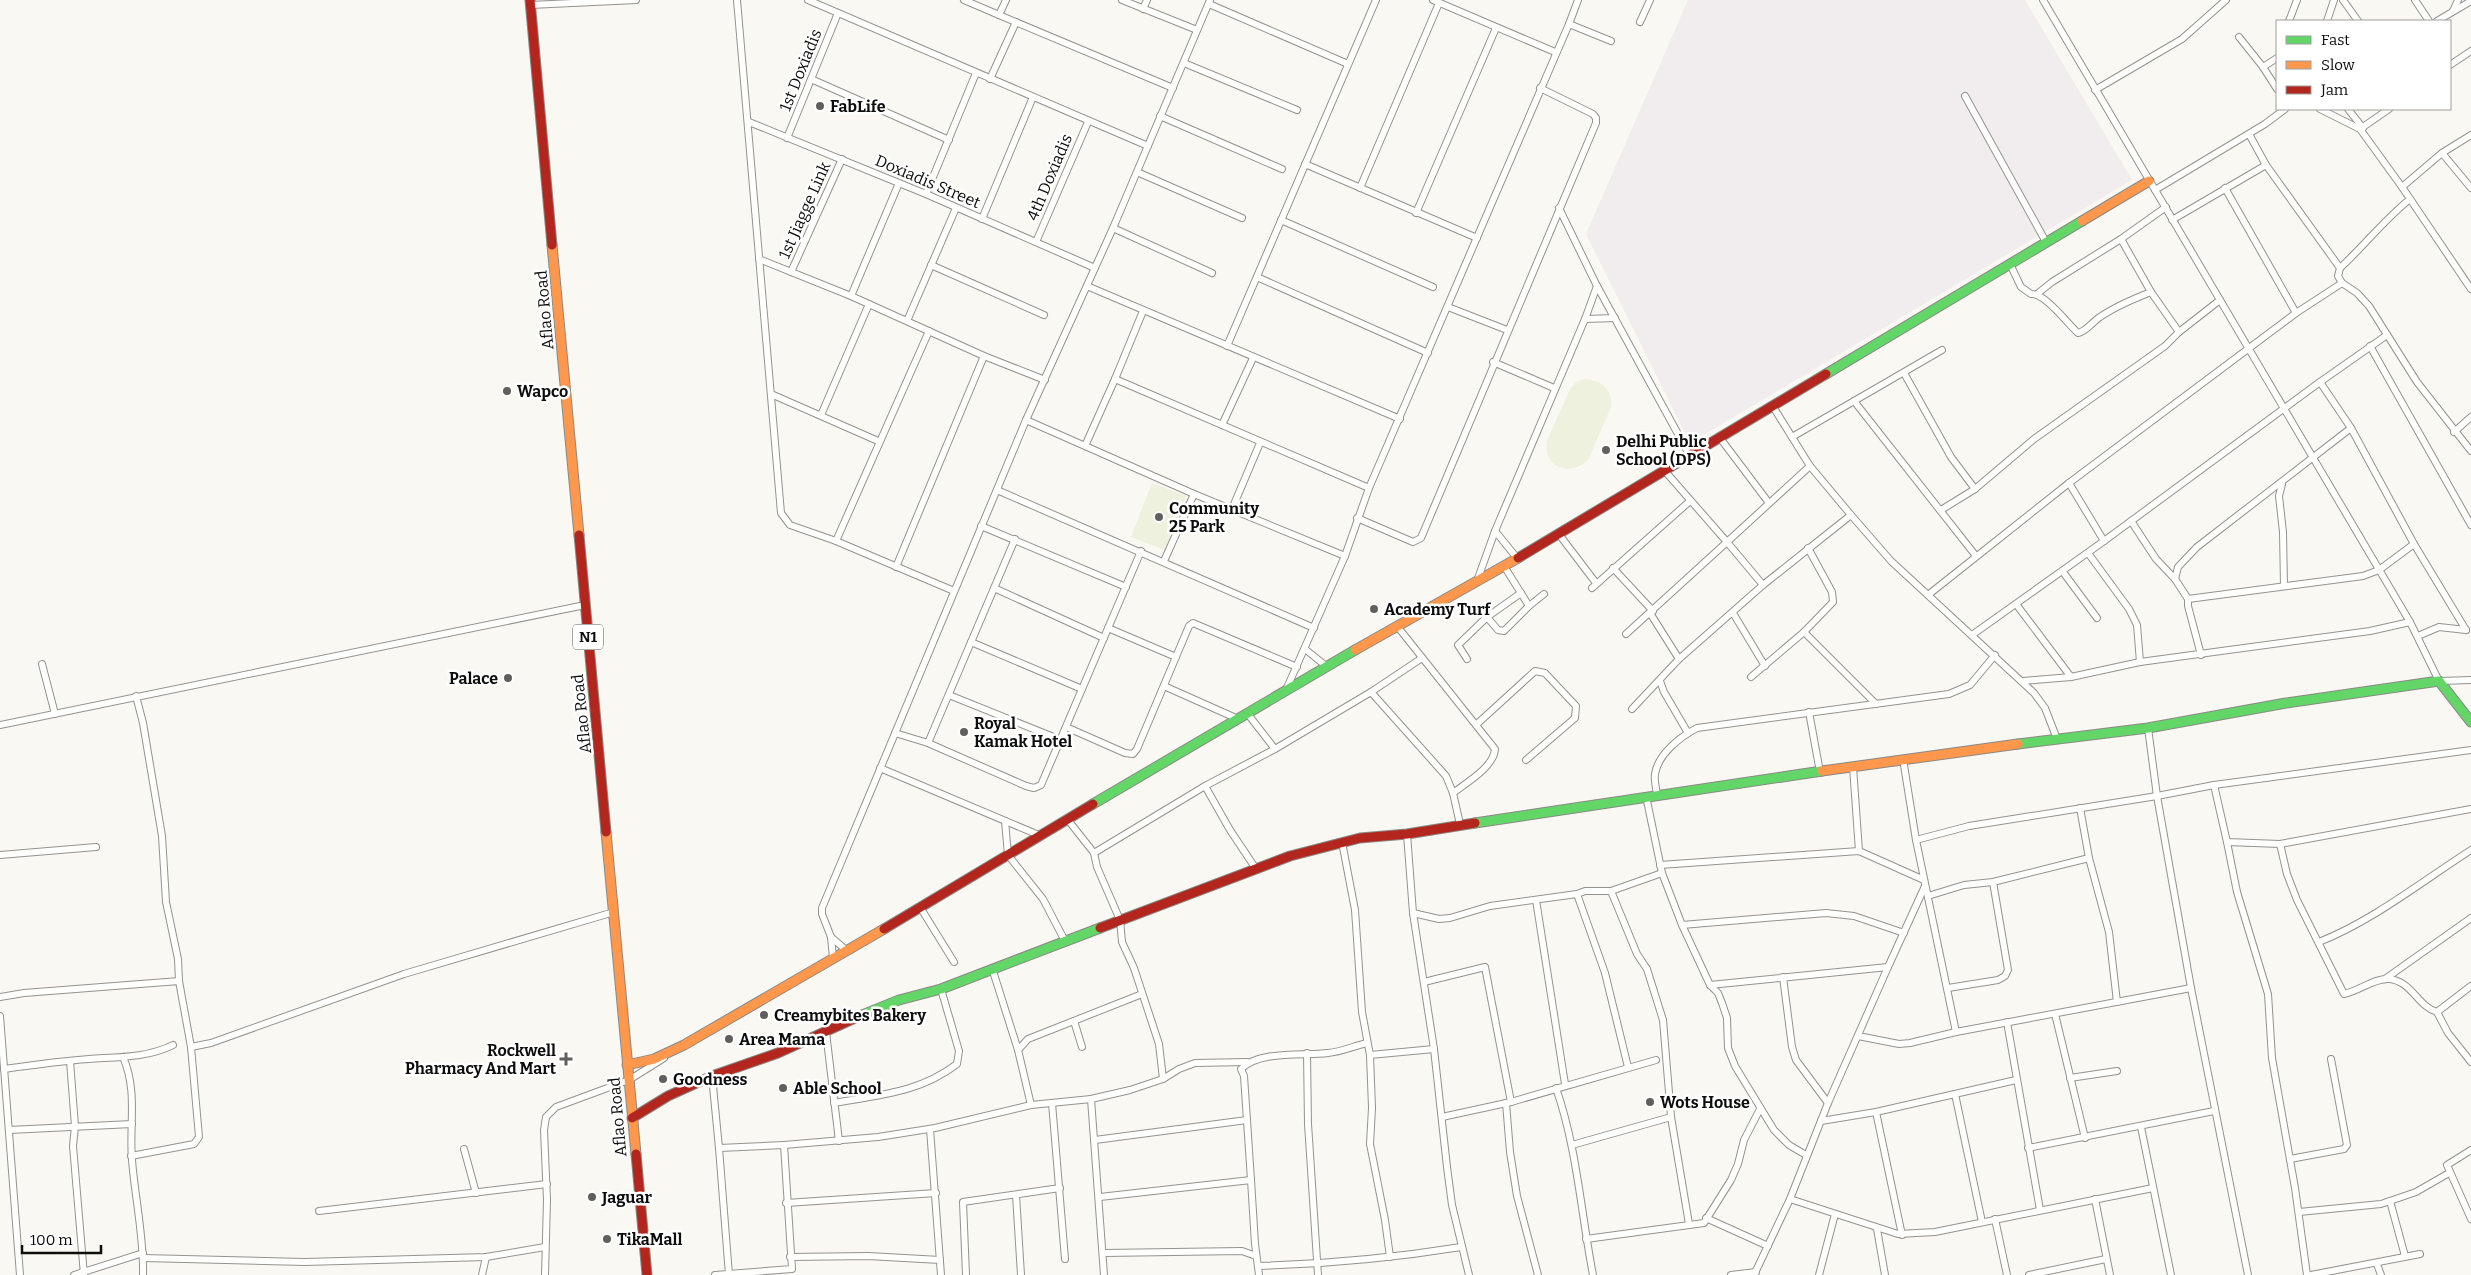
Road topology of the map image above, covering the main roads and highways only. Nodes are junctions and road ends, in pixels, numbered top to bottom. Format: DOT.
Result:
graph roads {
  1 [pos="530,2"];
  2 [pos="2149,180"];
  3 [pos="2471,722"];
  4 [pos="628,1073"];
  5 [pos="632,1118"];
  6 [pos="647,1275"];
  1 -- 4 [label="main road, Aflao Road / N1"];
  2 -- 4 [label="main road"];
  3 -- 5 [label="main road"];
  4 -- 5 [label="main road, Aflao Road / N1"];
  5 -- 6 [label="main road, Aflao Road / N1"];
}
